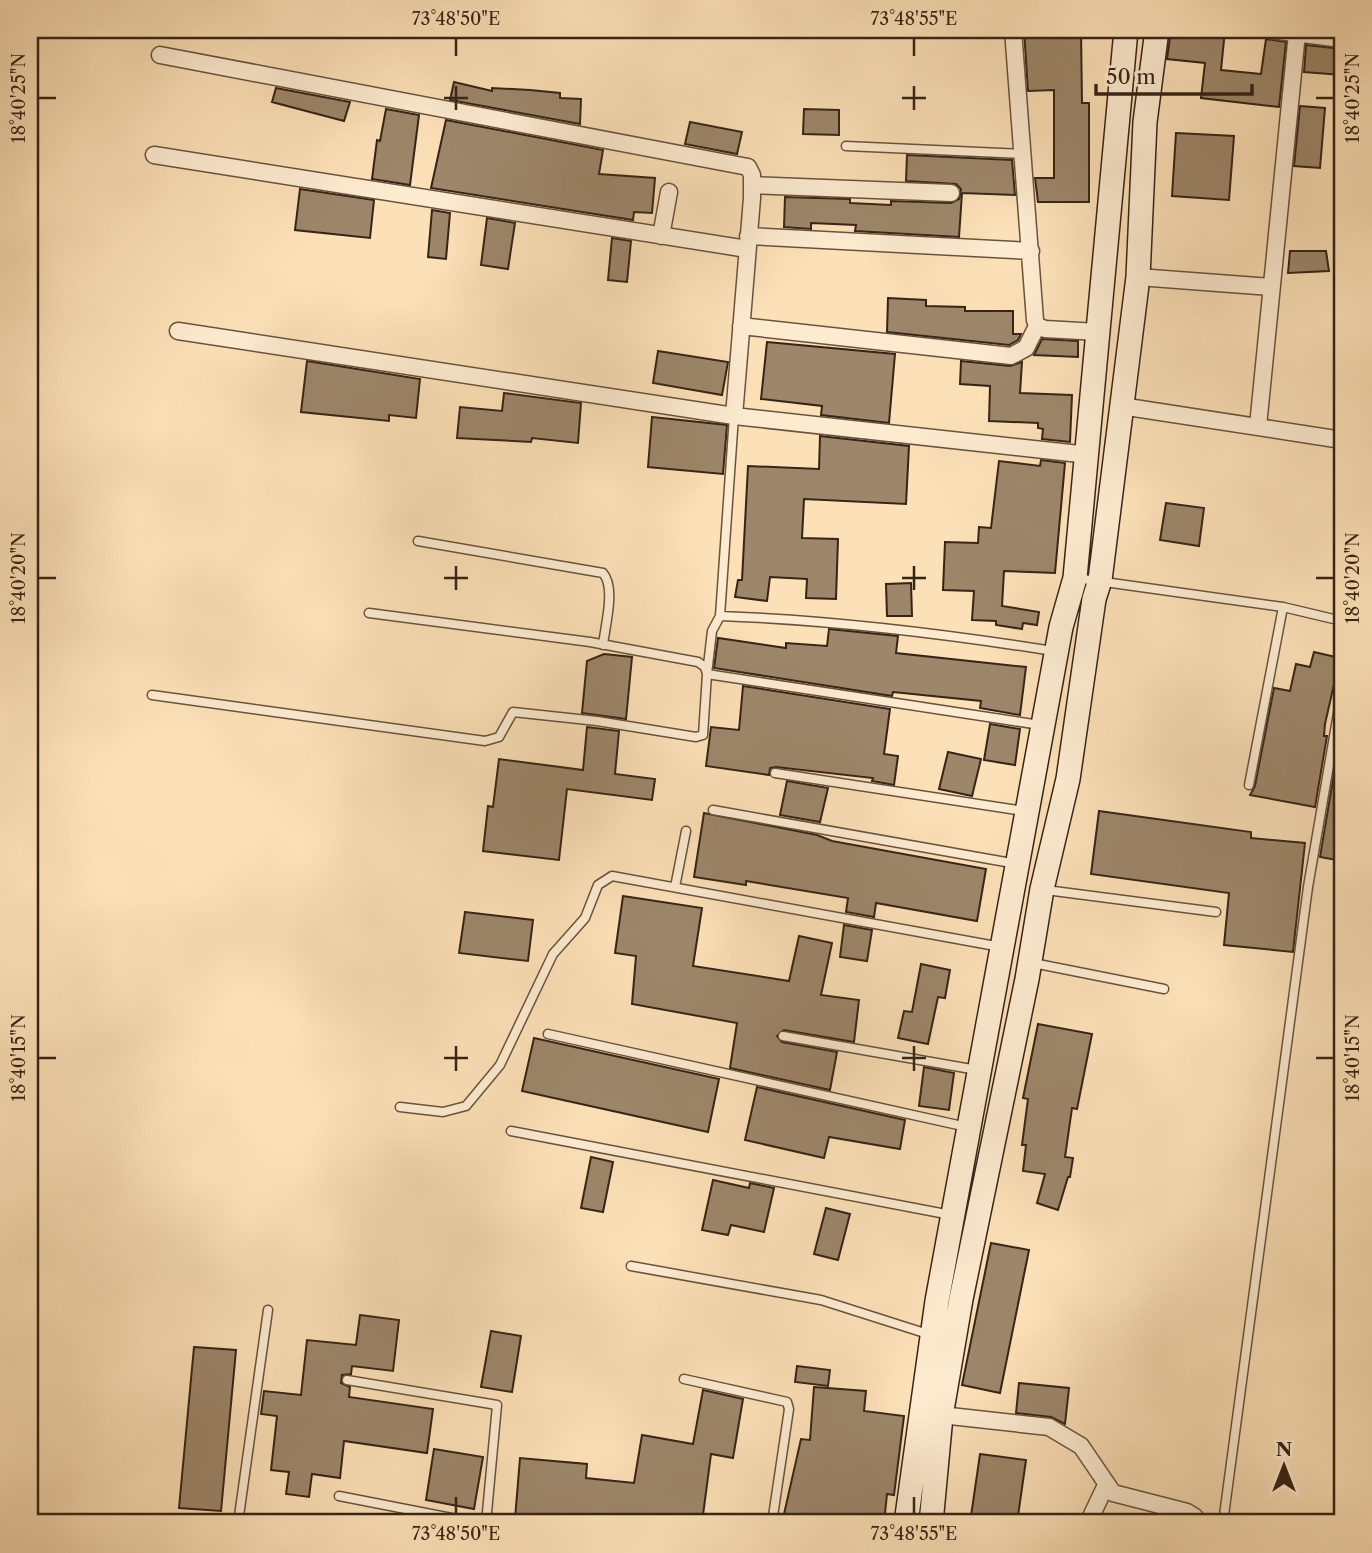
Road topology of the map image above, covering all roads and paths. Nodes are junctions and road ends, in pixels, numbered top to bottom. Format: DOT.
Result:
graph roads {
  1 [pos="1013,30"];
  2 [pos="1126,30"];
  3 [pos="1157,30"];
  4 [pos="1271,30"];
  5 [pos="1297,33"];
  6 [pos="1342,39"];
  7 [pos="160,55"];
  8 [pos="846,146"];
  9 [pos="1025,154"];
  10 [pos="154,155"];
  11 [pos="752,185"];
  12 [pos="669,192"];
  13 [pos="951,193"];
  14 [pos="661,236"];
  15 [pos="748,243"];
  16 [pos="1031,251"];
  17 [pos="1138,277"];
  18 [pos="1271,287"];
  19 [pos="741,326"];
  20 [pos="1037,327"];
  21 [pos="178,331"];
  22 [pos="1098,332"];
  23 [pos="1121,406"];
  24 [pos="734,416"];
  25 [pos="1258,426"];
  26 [pos="1342,440"];
  27 [pos="1089,455"];
  28 [pos="418,541"];
  29 [pos="1075,578"];
  30 [pos="1100,580"];
  31 [pos="1283,607"];
  32 [pos="369,613"];
  33 [pos="720,616"];
  34 [pos="1342,621"];
  35 [pos="603,645"];
  36 [pos="1056,651"];
  37 [pos="707,674"];
  38 [pos="1342,690"];
  39 [pos="152,695"];
  40 [pos="1043,726"];
  41 [pos="775,773"];
  42 [pos="1250,785"];
  43 [pos="713,810"];
  44 [pos="1028,811"];
  45 [pos="686,831"];
  46 [pos="1018,864"];
  47 [pos="675,887"];
  48 [pos="1042,889"];
  49 [pos="1216,912"];
  50 [pos="1004,947"];
  51 [pos="1030,963"];
  52 [pos="1164,989"];
  53 [pos="548,1034"];
  54 [pos="783,1036"];
  55 [pos="980,1070"];
  56 [pos="400,1107"];
  57 [pos="970,1128"];
  58 [pos="511,1131"];
  59 [pos="953,1216"];
  60 [pos="631,1266"];
  61 [pos="268,1310"];
  62 [pos="932,1335"];
  63 [pos="684,1379"];
  64 [pos="347,1380"];
  65 [pos="931,1414"];
  66 [pos="1106,1485"];
  67 [pos="338,1496"];
  68 [pos="238,1523"];
  69 [pos="477,1523"];
  70 [pos="486,1523"];
  71 [pos="772,1523"];
  72 [pos="906,1523"];
  73 [pos="931,1523"];
  74 [pos="1088,1523"];
  75 [pos="1198,1523"];
  76 [pos="1223,1523"];
  1 -- 9 [label="street"];
  2 -- 22 [label="main road"];
  3 -- 17 [label="main road"];
  4 -- 5 [label="street"];
  5 -- 6 [label="street"];
  5 -- 18 [label="street"];
  7 -- 11 [label="street"];
  8 -- 9 [label="lane"];
  9 -- 16 [label="street"];
  10 -- 14 [label="street"];
  11 -- 13 [label="street"];
  11 -- 15 [label="street"];
  12 -- 14 [label="street"];
  14 -- 15 [label="street"];
  15 -- 16 [label="street"];
  15 -- 19 [label="street"];
  16 -- 20 [label="street"];
  17 -- 18 [label="street"];
  17 -- 23 [label="main road"];
  18 -- 25 [label="street"];
  19 -- 20 [label="street"];
  19 -- 24 [label="street"];
  20 -- 22 [label="street"];
  21 -- 24 [label="street"];
  22 -- 27 [label="main road"];
  23 -- 25 [label="street"];
  23 -- 30 [label="main road"];
  24 -- 27 [label="street"];
  24 -- 33 [label="lane"];
  25 -- 26 [label="street"];
  27 -- 29 [label="main road"];
  28 -- 35 [label="lane"];
  29 -- 30 [label="lane"];
  29 -- 36 [label="main road"];
  30 -- 31 [label="lane"];
  30 -- 48 [label="main road"];
  31 -- 34 [label="lane"];
  31 -- 42 [label="lane"];
  32 -- 35 [label="lane"];
  33 -- 36 [label="lane"];
  33 -- 37 [label="lane"];
  35 -- 37 [label="lane"];
  36 -- 40 [label="main road"];
  37 -- 39 [label="lane"];
  37 -- 40 [label="lane"];
  38 -- 76 [label="lane"];
  40 -- 44 [label="main road"];
  41 -- 44 [label="lane"];
  43 -- 46 [label="lane"];
  44 -- 46 [label="main road"];
  45 -- 47 [label="lane"];
  46 -- 50 [label="main road"];
  47 -- 50 [label="lane"];
  47 -- 56 [label="lane"];
  48 -- 49 [label="lane"];
  48 -- 51 [label="main road"];
  50 -- 55 [label="main road"];
  51 -- 52 [label="lane"];
  51 -- 65 [label="main road"];
  53 -- 57 [label="lane"];
  54 -- 55 [label="lane"];
  55 -- 57 [label="main road"];
  57 -- 59 [label="main road"];
  58 -- 59 [label="lane"];
  59 -- 62 [label="main road"];
  60 -- 62 [label="lane"];
  61 -- 68 [label="lane"];
  62 -- 65 [label="main road"];
  63 -- 71 [label="lane"];
  64 -- 70 [label="lane"];
  65 -- 66 [label="street"];
  65 -- 72 [label="main road"];
  65 -- 73 [label="main road"];
  66 -- 74 [label="street"];
  66 -- 75 [label="street"];
  67 -- 69 [label="lane"];
}
